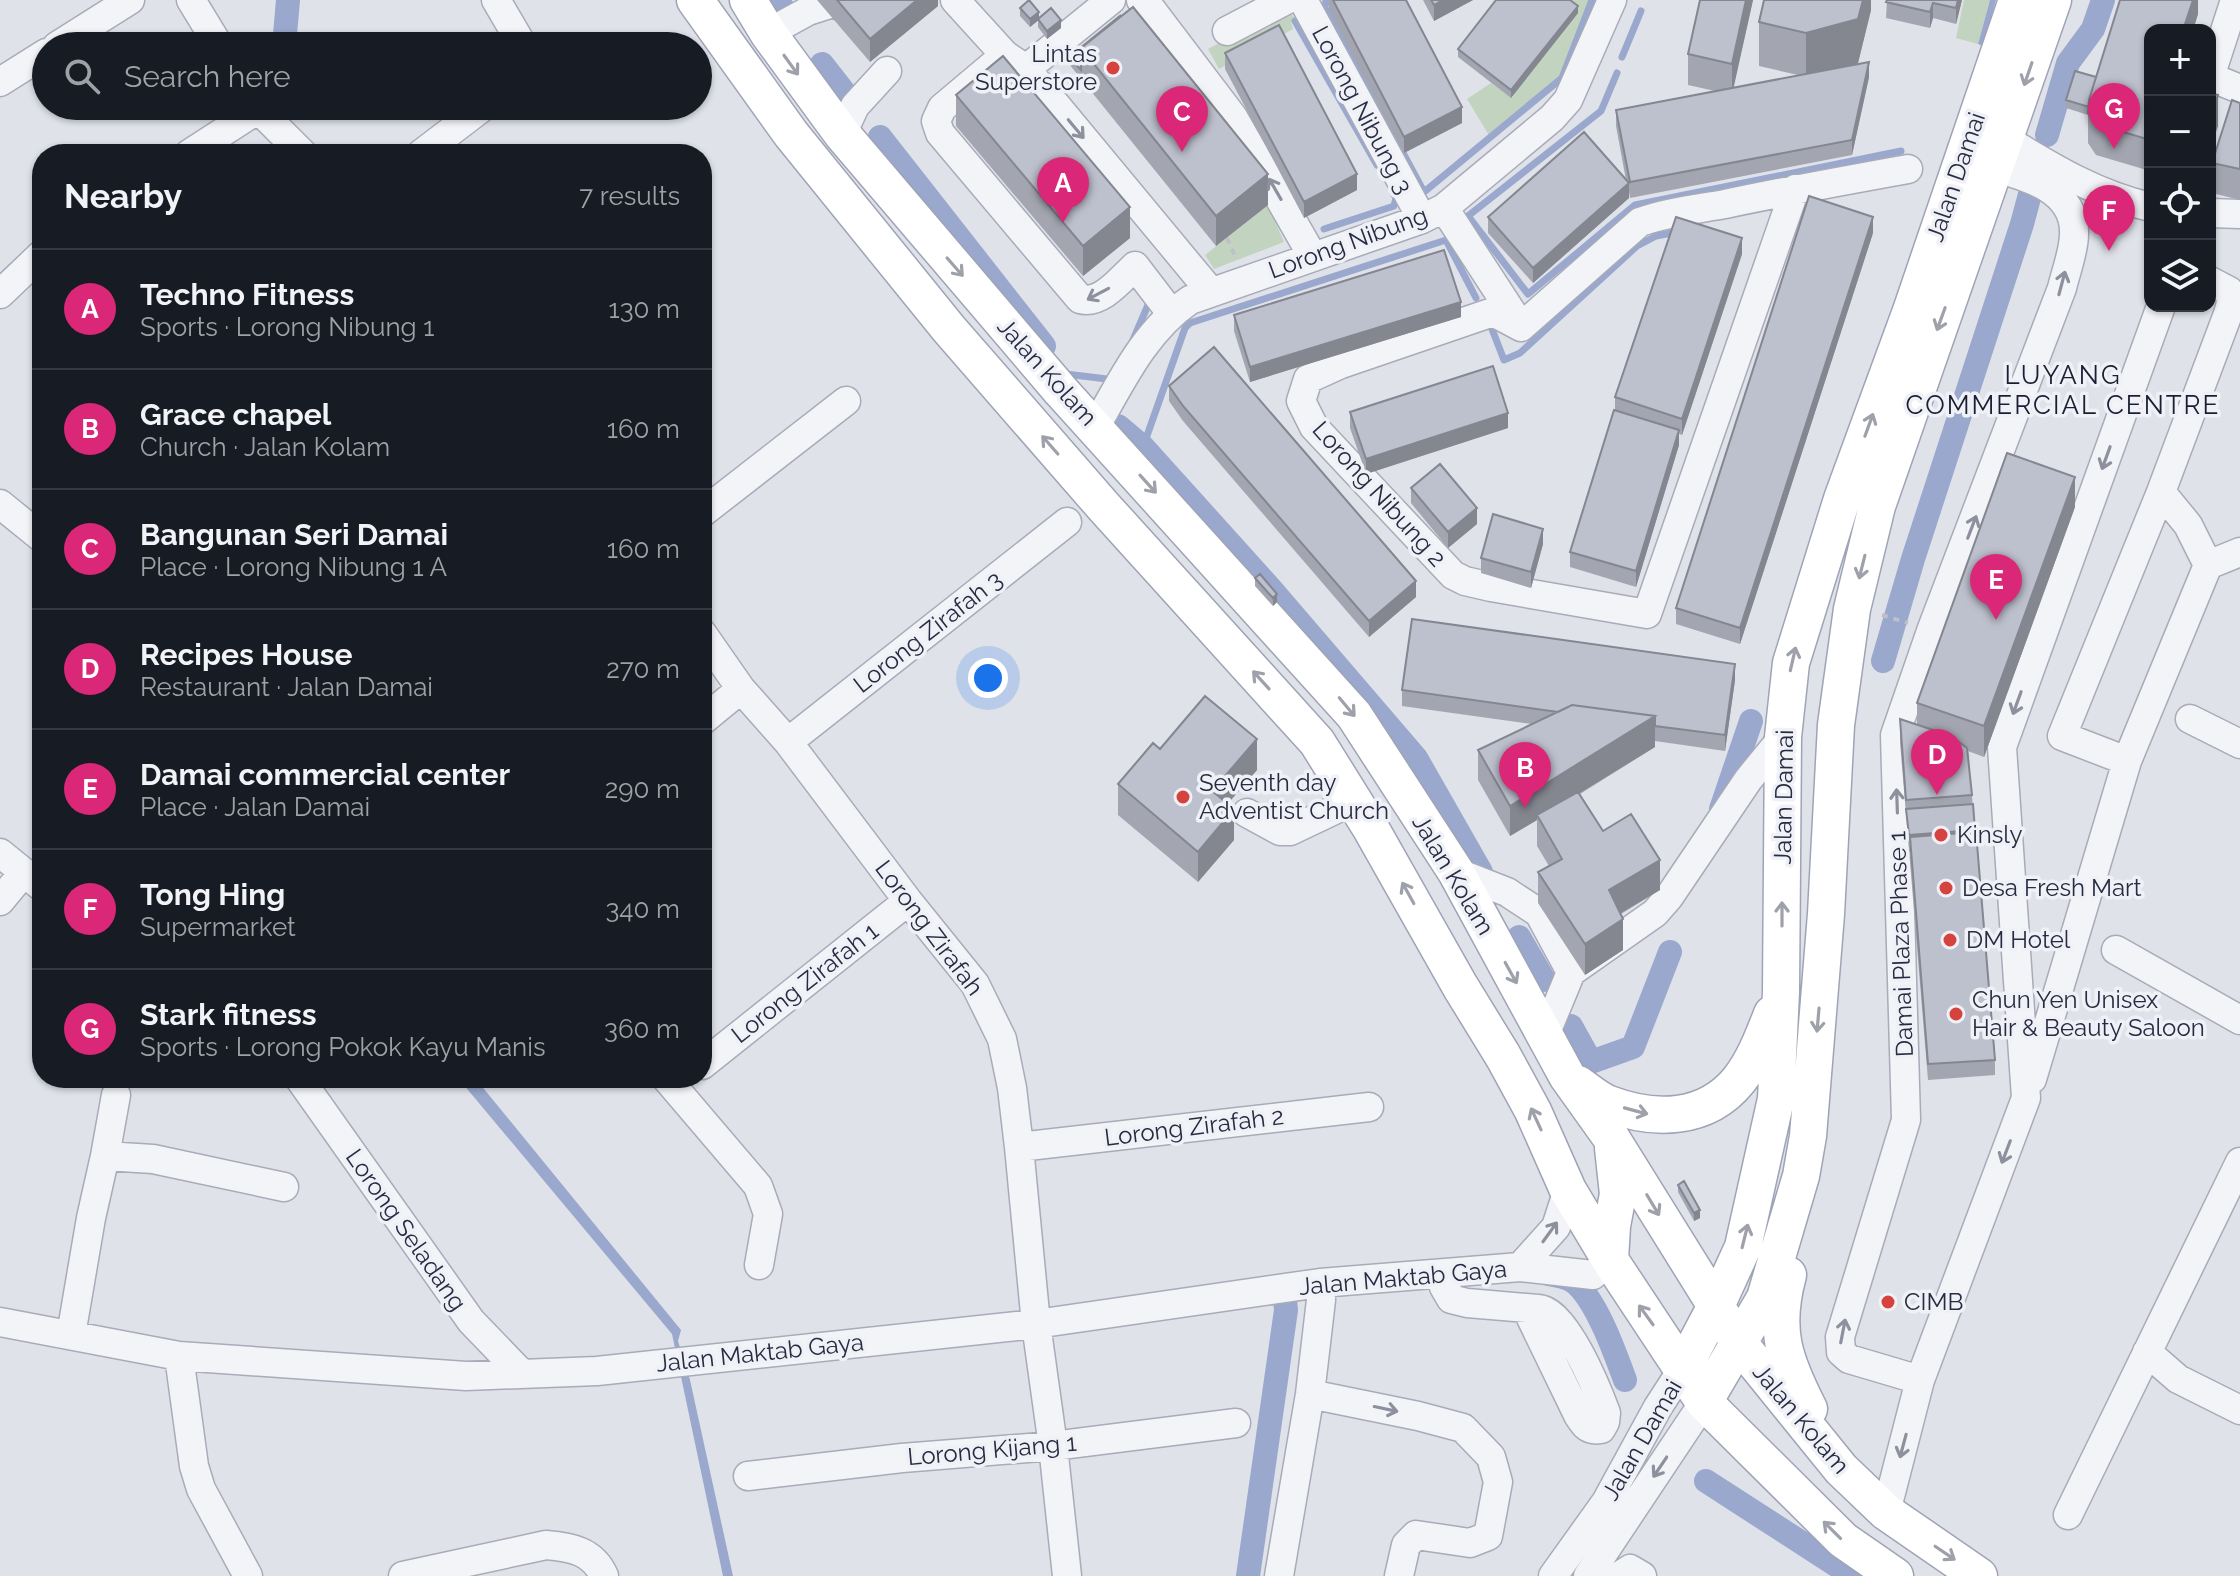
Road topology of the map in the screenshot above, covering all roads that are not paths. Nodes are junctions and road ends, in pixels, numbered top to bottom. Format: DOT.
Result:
graph roads {
  1 [pos="130,0"];
  2 [pos="191,0"];
  3 [pos="496,0"];
  4 [pos="748,0"];
  5 [pos="955,0"];
  6 [pos="1111,0"];
  7 [pos="1141,0"];
  8 [pos="1286,0"];
  9 [pos="1303,0"];
  10 [pos="1612,0"];
  11 [pos="2017,0"];
  12 [pos="2053,0"];
  13 [pos="2235,0"];
  14 [pos="703,6"];
  15 [pos="859,14"];
  16 [pos="1227,31"];
  17 [pos="79,32"];
  18 [pos="210,32"];
  19 [pos="515,32"];
  20 [pos="768,33"];
  21 [pos="2216,59"];
  22 [pos="32,62"];
  23 [pos="1015,62"];
  24 [pos="887,71"];
  25 [pos="2216,79"];
  26 [pos="0,82"];
  27 [pos="2240,89"];
  28 [pos="239,120"];
  29 [pos="268,120"];
  30 [pos="466,120"];
  31 [pos="842,134"];
  32 [pos="204,144"];
  33 [pos="293,144"];
  34 [pos="434,144"];
  35 [pos="2000,154"];
  36 [pos="1908,169"];
  37 [pos="1795,189"];
  38 [pos="1951,191"];
  39 [pos="2114,198"];
  40 [pos="2144,206"];
  41 [pos="1433,214"];
  42 [pos="2075,232"];
  43 [pos="1169,241"];
  44 [pos="1313,257"];
  45 [pos="32,264"];
  46 [pos="1135,266"];
  47 [pos="2216,284"];
  48 [pos="1211,292"];
  49 [pos="0,294"];
  50 [pos="2159,312"];
  51 [pos="1171,313"];
  52 [pos="1509,320"];
  53 [pos="846,401"];
  54 [pos="1096,426"];
  55 [pos="2161,492"];
  56 [pos="0,504"];
  57 [pos="712,505"];
  58 [pos="1104,507"];
  59 [pos="1067,522"];
  60 [pos="32,530"];
  61 [pos="2240,552"];
  62 [pos="2208,565"];
  63 [pos="712,647"];
  64 [pos="741,689"];
  65 [pos="712,713"];
  66 [pos="2190,719"];
  67 [pos="1783,737"];
  68 [pos="788,742"];
  69 [pos="2240,744"];
  70 [pos="2127,761"];
  71 [pos="1353,801"];
  72 [pos="1247,813"];
  73 [pos="0,853"];
  74 [pos="1662,864"];
  75 [pos="1456,872"];
  76 [pos="32,879"];
  77 [pos="32,881"];
  78 [pos="1576,890"];
  79 [pos="1669,897"];
  80 [pos="0,901"];
  81 [pos="908,901"];
  82 [pos="1539,913"];
  83 [pos="2116,950"];
  84 [pos="1571,972"];
  85 [pos="1781,992"];
  86 [pos="2240,1020"];
  87 [pos="1545,1035"];
  88 [pos="712,1057"];
  89 [pos="1567,1076"];
  90 [pos="306,1088"];
  91 [pos="681,1088"];
  92 [pos="116,1095"];
  93 [pos="2026,1098"];
  94 [pos="1369,1107"];
  95 [pos="1808,1136"];
  96 [pos="1612,1139"];
  97 [pos="1019,1147"];
  98 [pos="105,1156"];
  99 [pos="2240,1162"];
  100 [pos="284,1187"];
  101 [pos="1568,1190"];
  102 [pos="1610,1260"];
  103 [pos="759,1265"];
  104 [pos="1520,1267"];
  105 [pos="1452,1273"];
  106 [pos="1320,1283"];
  107 [pos="1714,1307"];
  108 [pos="1538,1309"];
  109 [pos="471,1321"];
  110 [pos="0,1322"];
  111 [pos="1036,1324"];
  112 [pos="71,1335"];
  113 [pos="1739,1343"];
  114 [pos="2147,1352"];
  115 [pos="179,1356"];
  116 [pos="1682,1370"];
  117 [pos="522,1374"];
  118 [pos="466,1376"];
  119 [pos="1920,1380"];
  120 [pos="1310,1394"];
  121 [pos="1704,1402"];
  122 [pos="2240,1410"];
  123 [pos="1236,1423"];
  124 [pos="1053,1446"];
  125 [pos="1841,1469"];
  126 [pos="748,1476"];
  127 [pos="1886,1512"];
  128 [pos="2068,1515"];
  129 [pos="248,1576"];
  130 [pos="403,1576"];
  131 [pos="604,1576"];
  132 [pos="1067,1576"];
  133 [pos="1279,1576"];
  134 [pos="1399,1576"];
  135 [pos="1553,1576"];
  136 [pos="1588,1576"];
  137 [pos="1619,1576"];
  138 [pos="1642,1576"];
  139 [pos="1895,1576"];
  140 [pos="1979,1576"];
  1 -- 17 [label="street"];
  2 -- 18 [label="street"];
  3 -- 19 [label="street"];
  4 -- 20 [label="main road, Jalan Kolam"];
  5 -- 23 [label="street"];
  6 -- 23 [label="street"];
  44 -- 7 [label="street, one-way"];
  8 -- 16 [label="street"];
  9 -- 41 [label="street, Lorong Nibung 3"];
  10 -- 41 [label="street, Lorong Nibung"];
  11 -- 38 [label="main road, Jalan Damai"];
  12 -- 35 [label="main road, Jalan Damai, one-way"];
  13 -- 21 [label="street"];
  58 -- 14 [label="main road, Jalan Kolam, one-way"];
  15 -- 20 [label="street"];
  20 -- 31 [label="main road, Jalan Kolam, one-way"];
  22 -- 26 [label="street"];
  23 -- 43 [label="street, one-way"];
  46 -- 23 [label="street, one-way"];
  24 -- 31 [label="street"];
  25 -- 27 [label="street"];
  28 -- 32 [label="street"];
  29 -- 33 [label="street"];
  30 -- 34 [label="street"];
  31 -- 54 [label="main road, Jalan Kolam, one-way"];
  35 -- 38 [label="main road"];
  35 -- 39 [label="street"];
  35 -- 42 [label="street"];
  35 -- 95 [label="main road, Jalan Damai, one-way"];
  36 -- 37 [label="street, Lorong Nibung 2"];
  37 -- 52 [label="street, Lorong Nibung 2"];
  37 -- 52 [label="street, Lorong Nibung 2"];
  67 -- 38 [label="main road, Jalan Damai, one-way"];
  39 -- 40 [label="street"];
  39 -- 42 [label="street"];
  41 -- 44 [label="street, Lorong Nibung"];
  41 -- 52 [label="street"];
  119 -- 42 [label="street, Damai Plaza Phase 1, one-way"];
  43 -- 46 [label="street"];
  43 -- 48 [label="street"];
  44 -- 48 [label="street, Lorong Nibung"];
  45 -- 49 [label="street"];
  46 -- 51 [label="street"];
  47 -- 55 [label="street"];
  48 -- 51 [label="street, Lorong Nibung"];
  50 -- 93 [label="street, one-way"];
  51 -- 54 [label="street, Lorong Nibung"];
  53 -- 57 [label="street"];
  54 -- 58 [label="main road"];
  54 -- 75 [label="main road, Jalan Kolam, one-way"];
  55 -- 62 [label="street"];
  55 -- 70 [label="street"];
  56 -- 60 [label="street"];
  71 -- 58 [label="main road, Jalan Kolam, one-way"];
  59 -- 68 [label="street, Lorong Zirafah 3"];
  61 -- 62 [label="street"];
  62 -- 70 [label="street"];
  63 -- 64 [label="street, Lorong Zirafah"];
  64 -- 65 [label="street"];
  64 -- 68 [label="street, Lorong Zirafah"];
  66 -- 69 [label="street"];
  67 -- 79 [label="street"];
  85 -- 67 [label="main road, Jalan Damai, one-way"];
  68 -- 81 [label="street, Lorong Zirafah"];
  70 -- 93 [label="street"];
  71 -- 72 [label="street"];
  101 -- 71 [label="main road, Jalan Kolam, one-way"];
  73 -- 76 [label="street"];
  74 -- 79 [label="street"];
  75 -- 82 [label="street"];
  75 -- 87 [label="main road, Jalan Kolam, one-way"];
  77 -- 80 [label="street"];
  78 -- 82 [label="street"];
  79 -- 84 [label="street"];
  81 -- 88 [label="street, Lorong Zirafah 1"];
  81 -- 97 [label="street, Lorong Zirafah"];
  82 -- 84 [label="street"];
  83 -- 86 [label="street"];
  84 -- 87 [label="street"];
  89 -- 85 [label="main road, one-way"];
  107 -- 85 [label="main road, Jalan Damai, one-way"];
  87 -- 89 [label="main road, Jalan Kolam"];
  89 -- 96 [label="main road, Jalan Kolam"];
  90 -- 109 [label="street, Lorong Seladang"];
  91 -- 103 [label="street"];
  92 -- 98 [label="street"];
  93 -- 119 [label="street, one-way"];
  94 -- 97 [label="street, Lorong Zirafah 2"];
  95 -- 113 [label="main road, Jalan Damai"];
  95 -- 125 [label="main road"];
  96 -- 102 [label="main road"];
  96 -- 107 [label="main road, Jalan Kolam, one-way"];
  97 -- 111 [label="street, Lorong Zirafah"];
  98 -- 100 [label="street"];
  98 -- 112 [label="street"];
  99 -- 114 [label="street"];
  101 -- 102 [label="main road, Jalan Kolam"];
  104 -- 101 [label="street, Jalan Maktab Gaya, one-way"];
  102 -- 104 [label="street, Jalan Maktab Gaya"];
  116 -- 102 [label="main road, Jalan Kolam, one-way"];
  104 -- 105 [label="street, Jalan Maktab Gaya"];
  105 -- 106 [label="street, Jalan Maktab Gaya"];
  105 -- 108 [label="street"];
  106 -- 111 [label="street, Jalan Maktab Gaya"];
  106 -- 120 [label="street"];
  107 -- 113 [label="main road, Jalan Kolam"];
  107 -- 116 [label="main road, Jalan Damai"];
  109 -- 117 [label="street, Lorong Seladang"];
  109 -- 118 [label="street"];
  110 -- 112 [label="street, Jalan Maktab Gaya"];
  111 -- 117 [label="street, Jalan Maktab Gaya"];
  111 -- 124 [label="street, Lorong Zirafah"];
  112 -- 115 [label="street, Jalan Maktab Gaya"];
  113 -- 121 [label="main road, Jalan Damai"];
  113 -- 125 [label="main road, Jalan Kolam"];
  114 -- 122 [label="street"];
  114 -- 128 [label="street"];
  115 -- 118 [label="street, Jalan Maktab Gaya"];
  115 -- 129 [label="street"];
  116 -- 121 [label="main road, Jalan Kolam"];
  116 -- 135 [label="street, Jalan Damai"];
  117 -- 118 [label="street, Jalan Maktab Gaya"];
  119 -- 127 [label="street, one-way"];
  120 -- 133 [label="street"];
  120 -- 134 [label="street, one-way"];
  121 -- 136 [label="street, Jalan Damai, one-way"];
  139 -- 121 [label="main road, Jalan Kolam, one-way"];
  123 -- 124 [label="street, Lorong Kijang 1"];
  124 -- 126 [label="street, Lorong Kijang 1"];
  124 -- 132 [label="street, Lorong Zirafah"];
  125 -- 127 [label="main road, Jalan Kolam"];
  127 -- 140 [label="main road, Jalan Kolam, one-way"];
  130 -- 131 [label="street"];
  137 -- 138 [label="street"];
}
